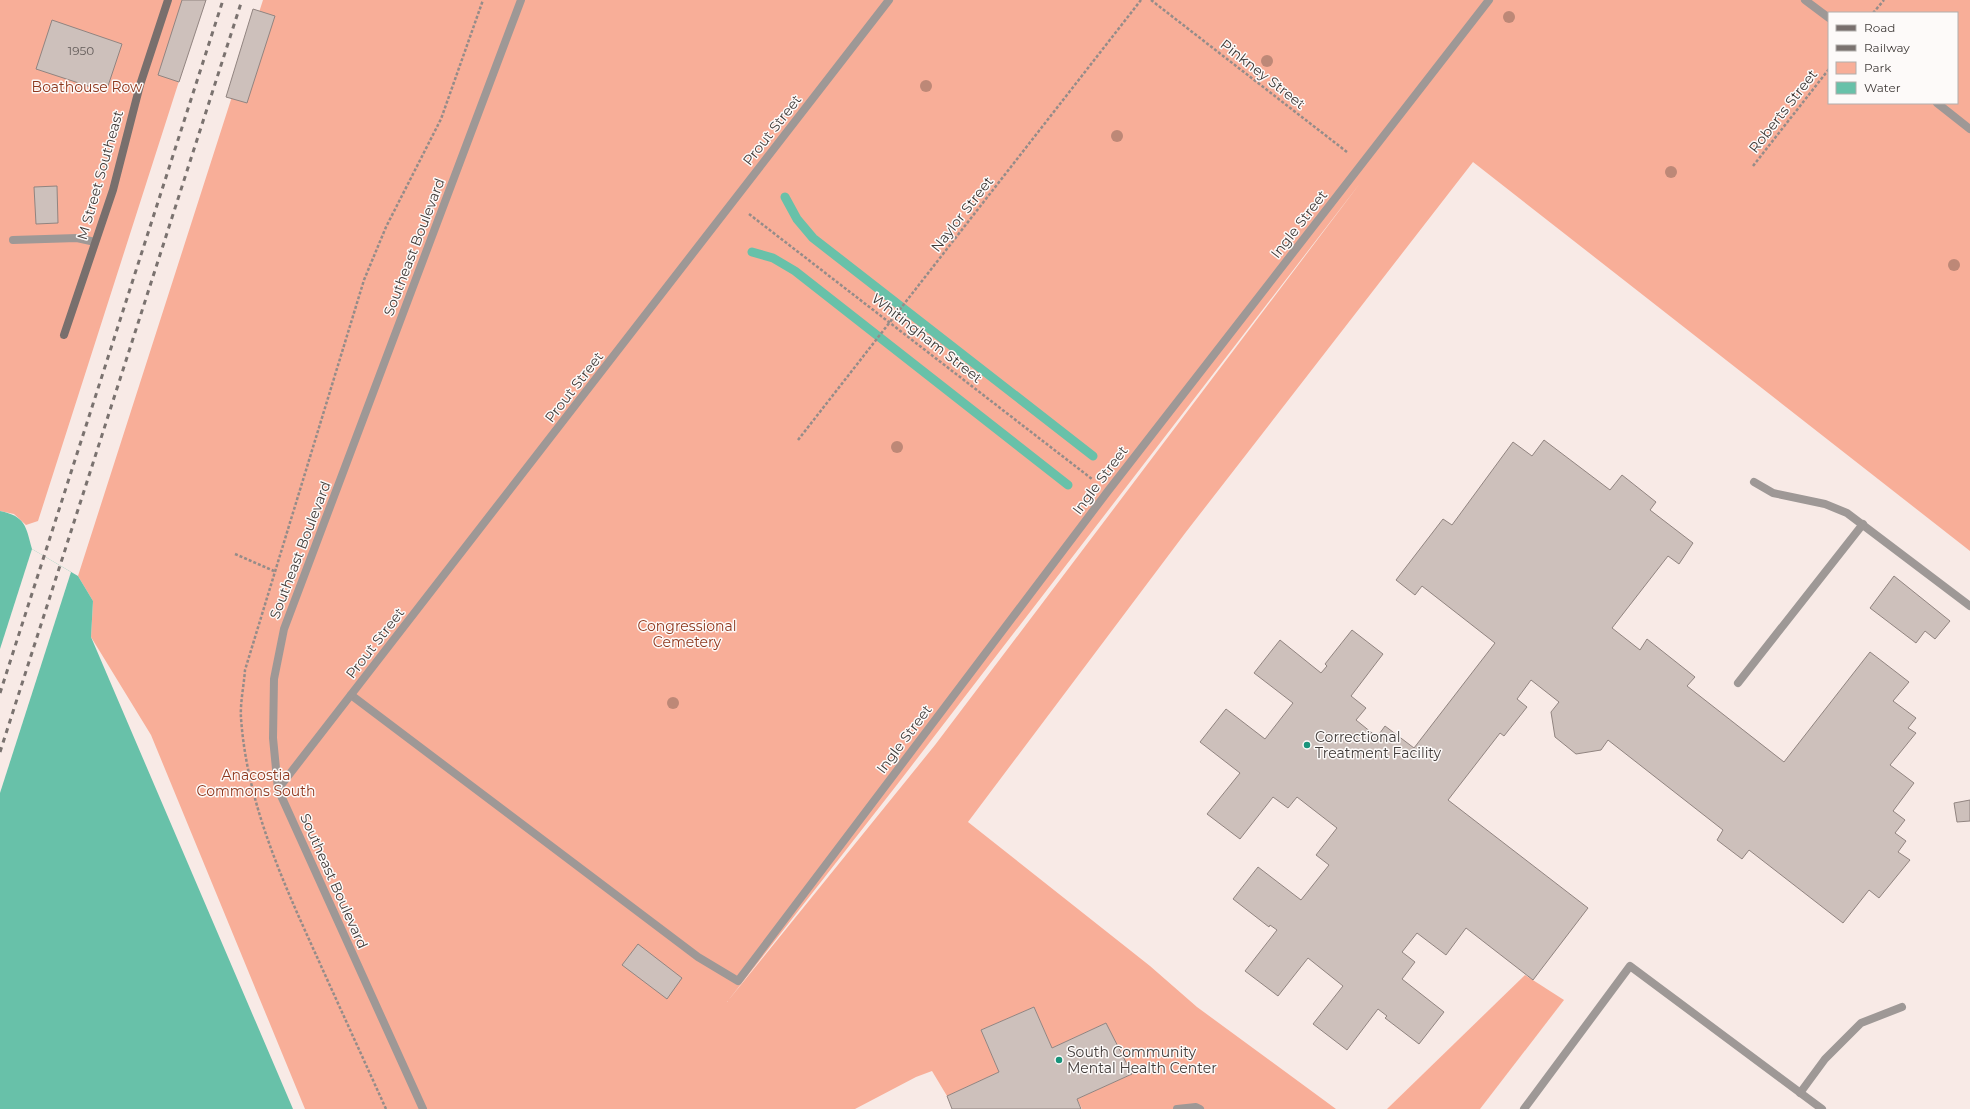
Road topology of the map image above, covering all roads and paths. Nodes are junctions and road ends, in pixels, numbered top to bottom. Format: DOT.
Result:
graph roads {
  1 [pos="168,0"];
  2 [pos="521,0"];
  3 [pos="889,0"];
  4 [pos="1141,0"];
  5 [pos="1151,0"];
  6 [pos="1489,0"];
  7 [pos="1805,0"];
  8 [pos="1884,0"];
  9 [pos="1875,12"];
  10 [pos="1828,17"];
  11 [pos="1828,70"];
  12 [pos="1938,104"];
  13 [pos="1970,129"];
  14 [pos="1362,164"];
  15 [pos="1753,166"];
  16 [pos="733,202"];
  17 [pos="13,240"];
  18 [pos="95,242"];
  19 [pos="890,322"];
  20 [pos="64,335"];
  21 [pos="798,440"];
  22 [pos="1754,482"];
  23 [pos="1108,491"];
  24 [pos="1863,524"];
  25 [pos="235,554"];
  26 [pos="274,571"];
  27 [pos="1970,606"];
  28 [pos="1738,683"];
  29 [pos="351,695"];
  30 [pos="278,789"];
  31 [pos="1902,1007"];
  32 [pos="1800,1093"];
  33 [pos="423,1109"];
  34 [pos="1177,1109"];
  35 [pos="1200,1109"];
  36 [pos="1524,1109"];
  37 [pos="1822,1109"];
  1 -- 18 [label="street, M Street Southeast"];
  2 -- 30 [label="street, Southeast Boulevard"];
  3 -- 16 [label="street, Prout Street"];
  4 -- 19 [label="path, Naylor Street"];
  5 -- 14 [label="path, Pinkney Street"];
  6 -- 14 [label="street, Ingle Street"];
  7 -- 10 [label="street"];
  8 -- 9 [label="path"];
  11 -- 15 [label="path, Roberts Street"];
  12 -- 13 [label="street"];
  14 -- 23 [label="street, Ingle Street"];
  16 -- 19 [label="path, Whitingham Street"];
  16 -- 29 [label="street, Prout Street"];
  17 -- 18 [label="street"];
  18 -- 20 [label="street, M Street Southeast"];
  19 -- 21 [label="path, Naylor Street"];
  19 -- 23 [label="path, Whitingham Street"];
  22 -- 24 [label="street"];
  23 -- 29 [label="street, Ingle Street"];
  24 -- 27 [label="street"];
  24 -- 28 [label="street"];
  25 -- 26 [label="path"];
  29 -- 30 [label="street, Prout Street"];
  30 -- 33 [label="street, Southeast Boulevard"];
  31 -- 32 [label="street"];
  32 -- 36 [label="street"];
  32 -- 37 [label="street"];
  34 -- 35 [label="street"];
}
